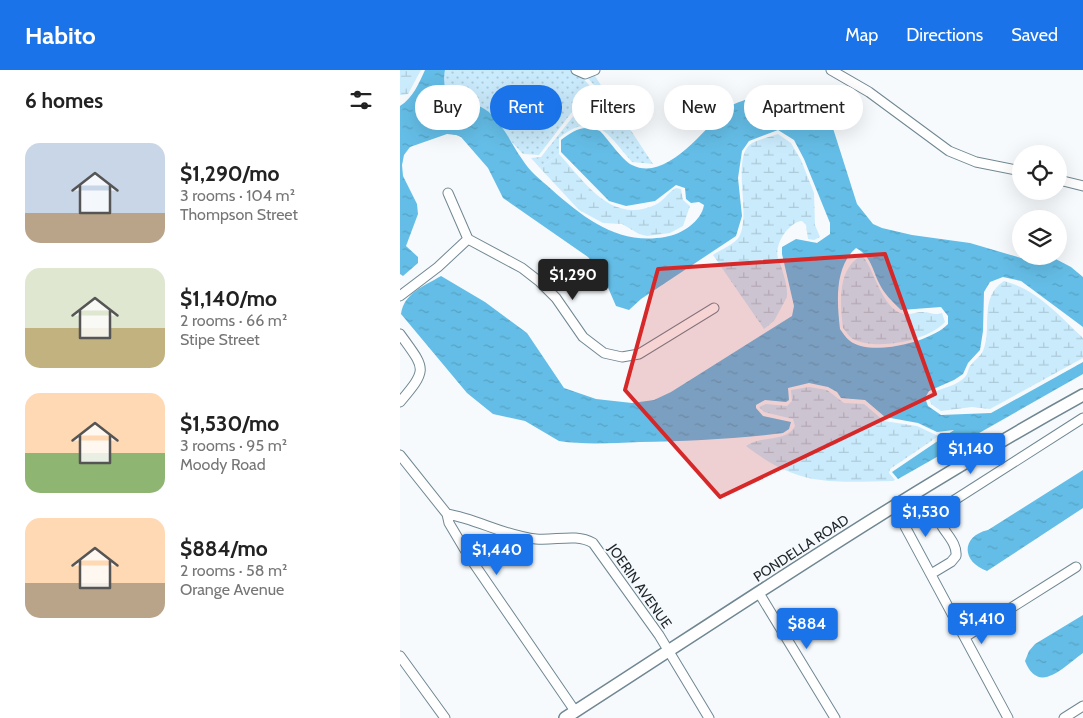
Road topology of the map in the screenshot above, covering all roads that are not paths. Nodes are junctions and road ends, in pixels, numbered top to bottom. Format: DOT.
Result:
graph roads {
  1 [pos="576,70"];
  2 [pos="595,70"];
  3 [pos="831,70"];
  4 [pos="1012,170"];
  5 [pos="1067,182"];
  6 [pos="1083,186"];
  7 [pos="448,193"];
  8 [pos="468,238"];
  9 [pos="400,296"];
  10 [pos="714,308"];
  11 [pos="400,334"];
  12 [pos="1083,395"];
  13 [pos="400,402"];
  14 [pos="1083,418"];
  15 [pos="400,455"];
  16 [pos="894,506"];
  17 [pos="447,514"];
  18 [pos="1076,567"];
  19 [pos="931,574"];
  20 [pos="759,593"];
  21 [pos="965,637"];
  22 [pos="668,652"];
  23 [pos="400,656"];
  24 [pos="1083,706"];
  25 [pos="575,711"];
  26 [pos="445,718"];
  27 [pos="565,718"];
  28 [pos="709,718"];
  29 [pos="835,718"];
  30 [pos="1008,718"];
  31 [pos="1064,718"];
  1 -- 2 [label="street"];
  3 -- 4 [label="street"];
  5 -- 6 [label="street"];
  7 -- 8 [label="street"];
  8 -- 9 [label="street"];
  8 -- 10 [label="street"];
  11 -- 13 [label="street"];
  12 -- 16 [label="main road, PONDELLA ROAD"];
  14 -- 19 [label="street"];
  15 -- 17 [label="street"];
  16 -- 19 [label="street"];
  16 -- 20 [label="main road, PONDELLA ROAD"];
  17 -- 22 [label="street, JOERIN AVENUE"];
  17 -- 25 [label="street"];
  18 -- 21 [label="street"];
  19 -- 21 [label="street"];
  20 -- 22 [label="main road, PONDELLA ROAD"];
  20 -- 29 [label="street"];
  21 -- 30 [label="street"];
  22 -- 25 [label="main road, PONDELLA ROAD"];
  22 -- 28 [label="street, JOERIN AVENUE"];
  23 -- 26 [label="street"];
  24 -- 31 [label="street"];
  25 -- 27 [label="main road, PONDELLA ROAD"];
}
